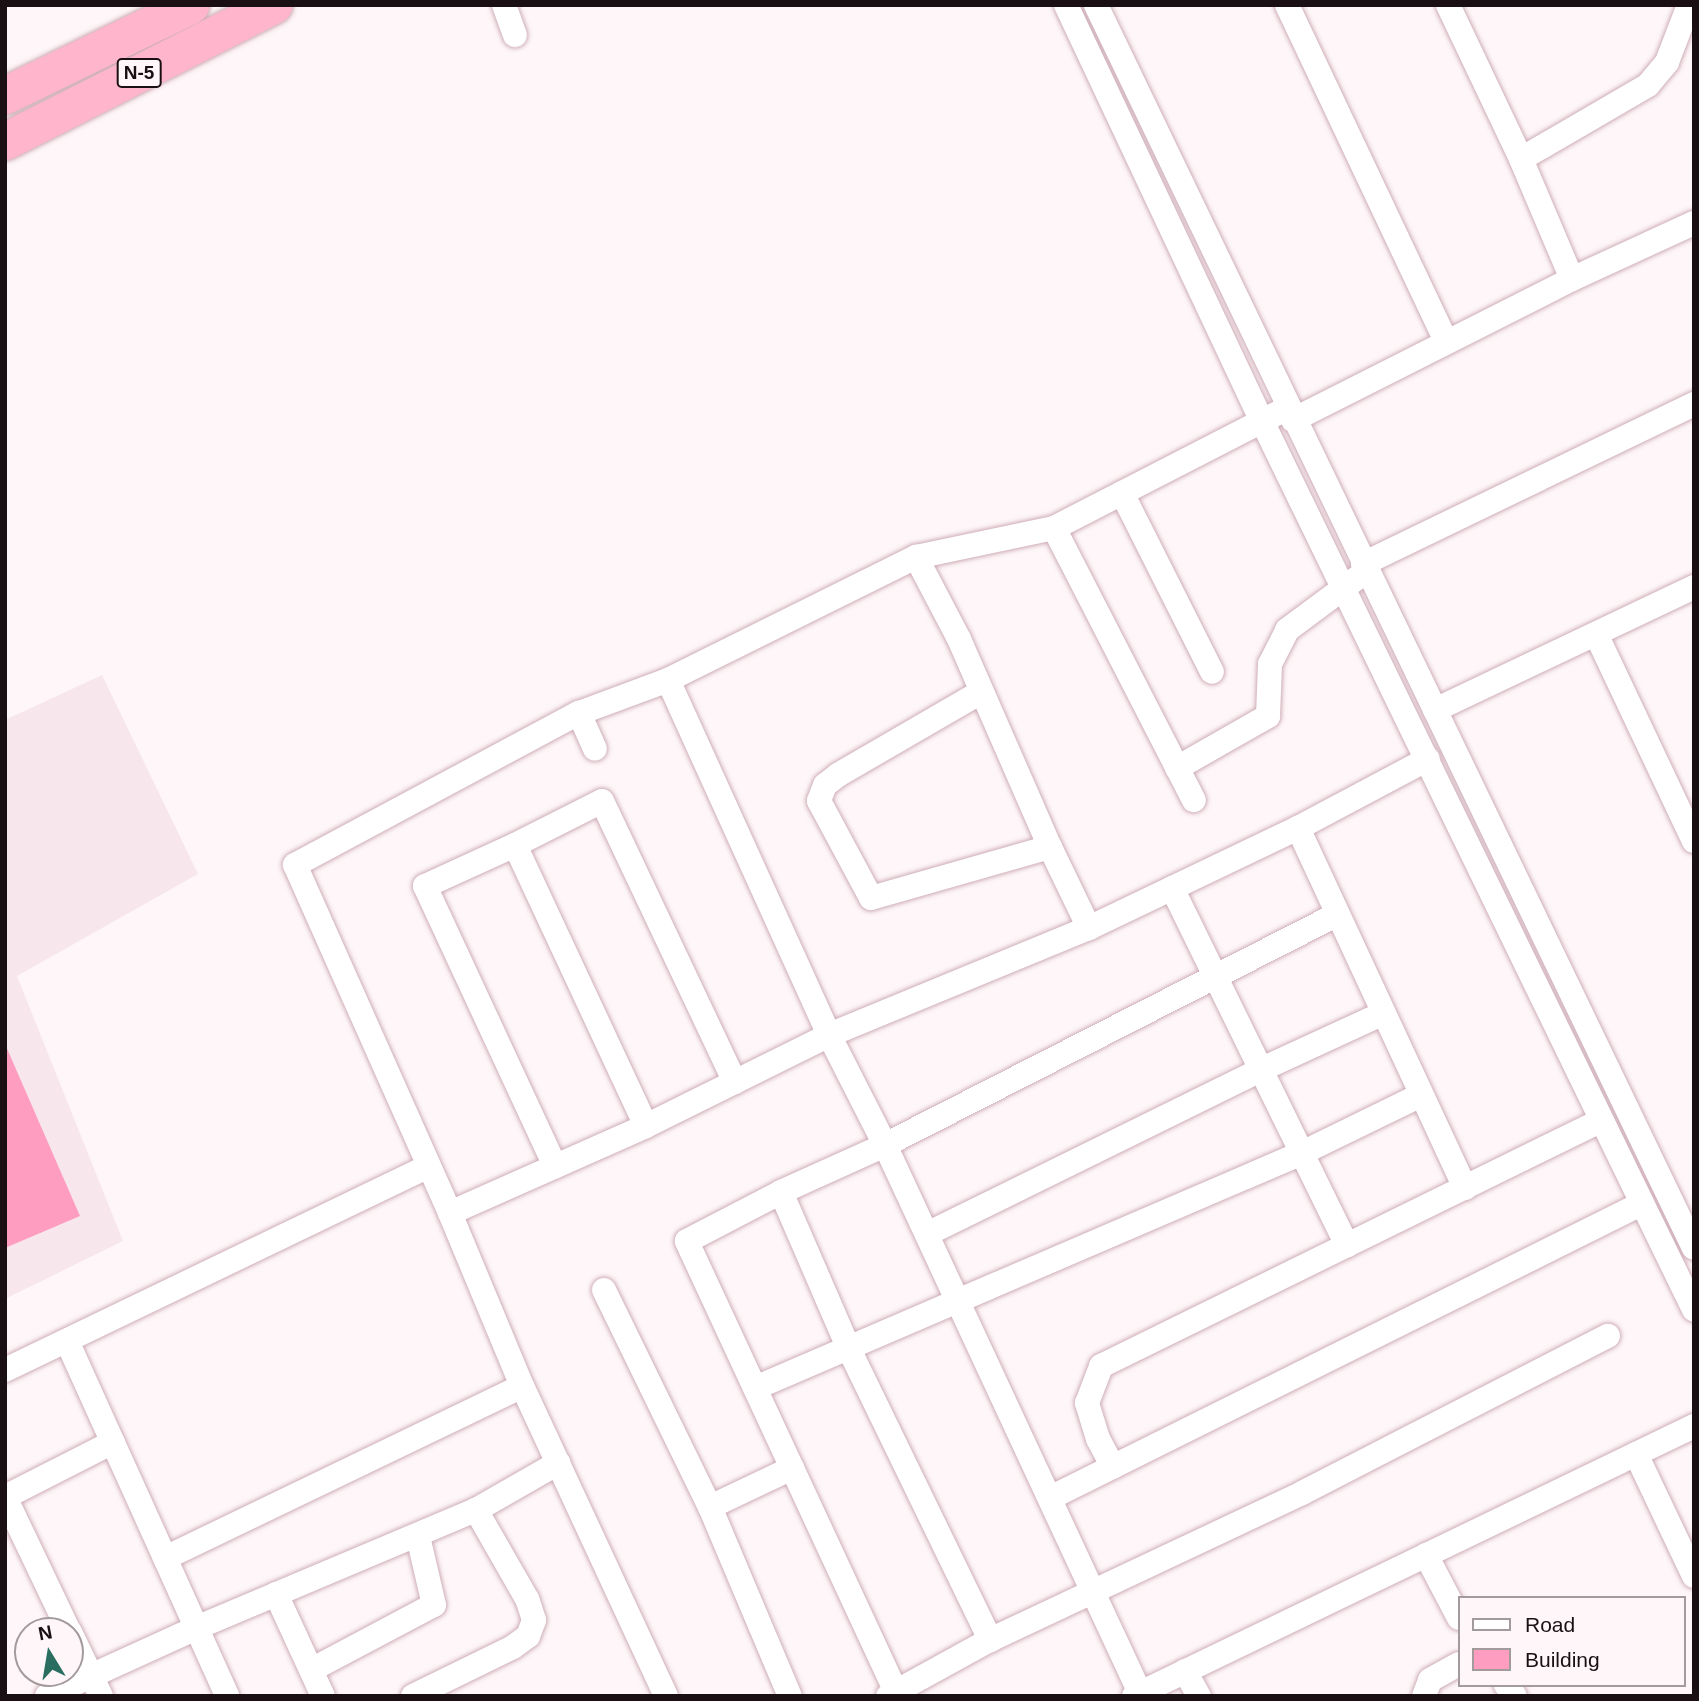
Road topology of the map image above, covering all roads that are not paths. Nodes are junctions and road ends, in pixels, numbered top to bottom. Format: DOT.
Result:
graph roads {
  1 [pos="190,5"];
  2 [pos="273,5"];
  3 [pos="504,5"];
  4 [pos="1066,5"];
  5 [pos="1096,5"];
  6 [pos="1287,5"];
  7 [pos="1448,5"];
  8 [pos="1689,5"];
  9 [pos="515,35"];
  10 [pos="5,95"];
  11 [pos="5,141"];
  12 [pos="1521,159"];
  13 [pos="1694,223"];
  14 [pos="1572,279"];
  15 [pos="1243,314"];
  16 [pos="1218,326"];
  17 [pos="1446,342"];
  18 [pos="1694,404"];
  19 [pos="1290,414"];
  20 [pos="1262,421"];
  21 [pos="1122,493"];
  22 [pos="1054,528"];
  23 [pos="916,557"];
  24 [pos="1365,568"];
  25 [pos="1342,587"];
  26 [pos="1694,587"];
  27 [pos="1596,634"];
  28 [pos="1212,672"];
  29 [pos="668,680"];
  30 [pos="981,692"];
  31 [pos="1435,710"];
  32 [pos="579,713"];
  33 [pos="596,748"];
  34 [pos="1428,759"];
  35 [pos="1177,768"];
  36 [pos="1194,800"];
  37 [pos="1298,828"];
  38 [pos="1694,841"];
  39 [pos="515,845"];
  40 [pos="1050,847"];
  41 [pos="1172,888"];
  42 [pos="1338,914"];
  43 [pos="1089,928"];
  44 [pos="1216,978"];
  45 [pos="1384,1013"];
  46 [pos="829,1035"];
  47 [pos="1261,1070"];
  48 [pos="735,1082"];
  49 [pos="1421,1095"];
  50 [pos="1600,1121"];
  51 [pos="646,1126"];
  52 [pos="885,1145"];
  53 [pos="1302,1153"];
  54 [pos="428,1166"];
  55 [pos="555,1167"];
  56 [pos="1465,1188"];
  57 [pos="781,1192"];
  58 [pos="1641,1204"];
  59 [pos="450,1213"];
  60 [pos="926,1234"];
  61 [pos="1347,1245"];
  62 [pos="1694,1248"];
  63 [pos="604,1290"];
  64 [pos="959,1301"];
  65 [pos="1694,1310"];
  66 [pos="1608,1336"];
  67 [pos="67,1340"];
  68 [pos="848,1347"];
  69 [pos="5,1370"];
  70 [pos="522,1386"];
  71 [pos="755,1388"];
  72 [pos="1694,1426"];
  73 [pos="113,1443"];
  74 [pos="1636,1454"];
  75 [pos="558,1463"];
  76 [pos="1113,1467"];
  77 [pos="792,1468"];
  78 [pos="5,1497"];
  79 [pos="1050,1498"];
  80 [pos="710,1507"];
  81 [pos="475,1510"];
  82 [pos="418,1536"];
  83 [pos="1426,1555"];
  84 [pos="165,1558"];
  85 [pos="1694,1576"];
  86 [pos="1093,1591"];
  87 [pos="276,1594"];
  88 [pos="1458,1616"];
  89 [pos="63,1617"];
  90 [pos="196,1628"];
  91 [pos="990,1640"];
  92 [pos="84,1661"];
  93 [pos="1458,1665"];
  94 [pos="311,1670"];
  95 [pos="1185,1671"];
  96 [pos="96,1686"];
  97 [pos="892,1694"];
  98 [pos="1137,1694"];
  99 [pos="47,1696"];
  100 [pos="227,1696"];
  101 [pos="323,1696"];
  102 [pos="413,1696"];
  103 [pos="666,1696"];
  104 [pos="790,1696"];
  105 [pos="1199,1696"];
  106 [pos="1423,1696"];
  1 -- 10 [label="highway, N-5"];
  2 -- 11 [label="highway, N-5"];
  3 -- 9 [label="street"];
  4 -- 16 [label="street"];
  5 -- 15 [label="street"];
  6 -- 17 [label="street"];
  7 -- 12 [label="street"];
  8 -- 12 [label="street"];
  12 -- 14 [label="street"];
  13 -- 14 [label="street"];
  14 -- 17 [label="street"];
  15 -- 16 [label="street"];
  15 -- 19 [label="street"];
  16 -- 20 [label="street"];
  17 -- 19 [label="street"];
  18 -- 24 [label="street"];
  19 -- 20 [label="street"];
  19 -- 24 [label="street"];
  20 -- 21 [label="street"];
  20 -- 25 [label="street"];
  21 -- 22 [label="street"];
  21 -- 28 [label="street"];
  22 -- 23 [label="street"];
  22 -- 35 [label="street"];
  23 -- 29 [label="street"];
  23 -- 30 [label="street"];
  24 -- 25 [label="street"];
  24 -- 31 [label="street"];
  25 -- 34 [label="street"];
  25 -- 35 [label="street"];
  26 -- 27 [label="street"];
  27 -- 31 [label="street"];
  27 -- 38 [label="street"];
  29 -- 32 [label="street"];
  29 -- 46 [label="street"];
  30 -- 40 [label="street"];
  30 -- 40 [label="street"];
  31 -- 62 [label="street"];
  32 -- 33 [label="street"];
  32 -- 54 [label="street"];
  34 -- 37 [label="street"];
  34 -- 50 [label="street"];
  35 -- 36 [label="street"];
  37 -- 41 [label="street"];
  37 -- 42 [label="street"];
  39 -- 48 [label="street"];
  39 -- 51 [label="street"];
  39 -- 55 [label="street"];
  40 -- 43 [label="street"];
  41 -- 43 [label="street"];
  41 -- 44 [label="street"];
  42 -- 44 [label="street"];
  42 -- 45 [label="street"];
  43 -- 46 [label="street"];
  44 -- 47 [label="street"];
  44 -- 52 [label="street"];
  45 -- 47 [label="street"];
  45 -- 49 [label="street"];
  46 -- 48 [label="street"];
  46 -- 52 [label="street"];
  47 -- 53 [label="street"];
  47 -- 60 [label="street"];
  48 -- 51 [label="street"];
  49 -- 53 [label="street"];
  49 -- 56 [label="street"];
  50 -- 56 [label="street"];
  50 -- 58 [label="street"];
  51 -- 55 [label="street"];
  52 -- 57 [label="street"];
  52 -- 60 [label="street"];
  53 -- 61 [label="street"];
  53 -- 64 [label="street"];
  54 -- 59 [label="street"];
  54 -- 67 [label="street"];
  55 -- 59 [label="street"];
  56 -- 61 [label="street"];
  57 -- 68 [label="street"];
  57 -- 71 [label="street"];
  58 -- 65 [label="street"];
  58 -- 76 [label="street"];
  59 -- 70 [label="street"];
  60 -- 64 [label="street"];
  61 -- 76 [label="street"];
  63 -- 80 [label="street"];
  64 -- 68 [label="street"];
  64 -- 79 [label="street"];
  66 -- 86 [label="street"];
  67 -- 69 [label="street"];
  67 -- 73 [label="street"];
  68 -- 71 [label="street"];
  68 -- 91 [label="street"];
  70 -- 75 [label="street"];
  70 -- 84 [label="street"];
  71 -- 77 [label="street"];
  72 -- 74 [label="street"];
  73 -- 78 [label="street"];
  73 -- 84 [label="street"];
  74 -- 83 [label="street"];
  74 -- 85 [label="street"];
  75 -- 81 [label="street"];
  75 -- 103 [label="street"];
  76 -- 79 [label="street"];
  77 -- 80 [label="street"];
  77 -- 97 [label="street"];
  78 -- 89 [label="street"];
  79 -- 86 [label="street"];
  80 -- 104 [label="street"];
  81 -- 82 [label="street"];
  81 -- 102 [label="street"];
  82 -- 87 [label="street"];
  82 -- 94 [label="street"];
  83 -- 88 [label="street"];
  83 -- 95 [label="street"];
  84 -- 90 [label="street"];
  86 -- 91 [label="street"];
  86 -- 98 [label="street"];
  87 -- 90 [label="street"];
  87 -- 94 [label="street"];
  90 -- 96 [label="street"];
  90 -- 100 [label="street"];
  91 -- 97 [label="street"];
  92 -- 96 [label="street"];
  93 -- 106 [label="street"];
  94 -- 101 [label="street"];
  95 -- 98 [label="street"];
  95 -- 105 [label="street"];
  96 -- 99 [label="street"];
}
